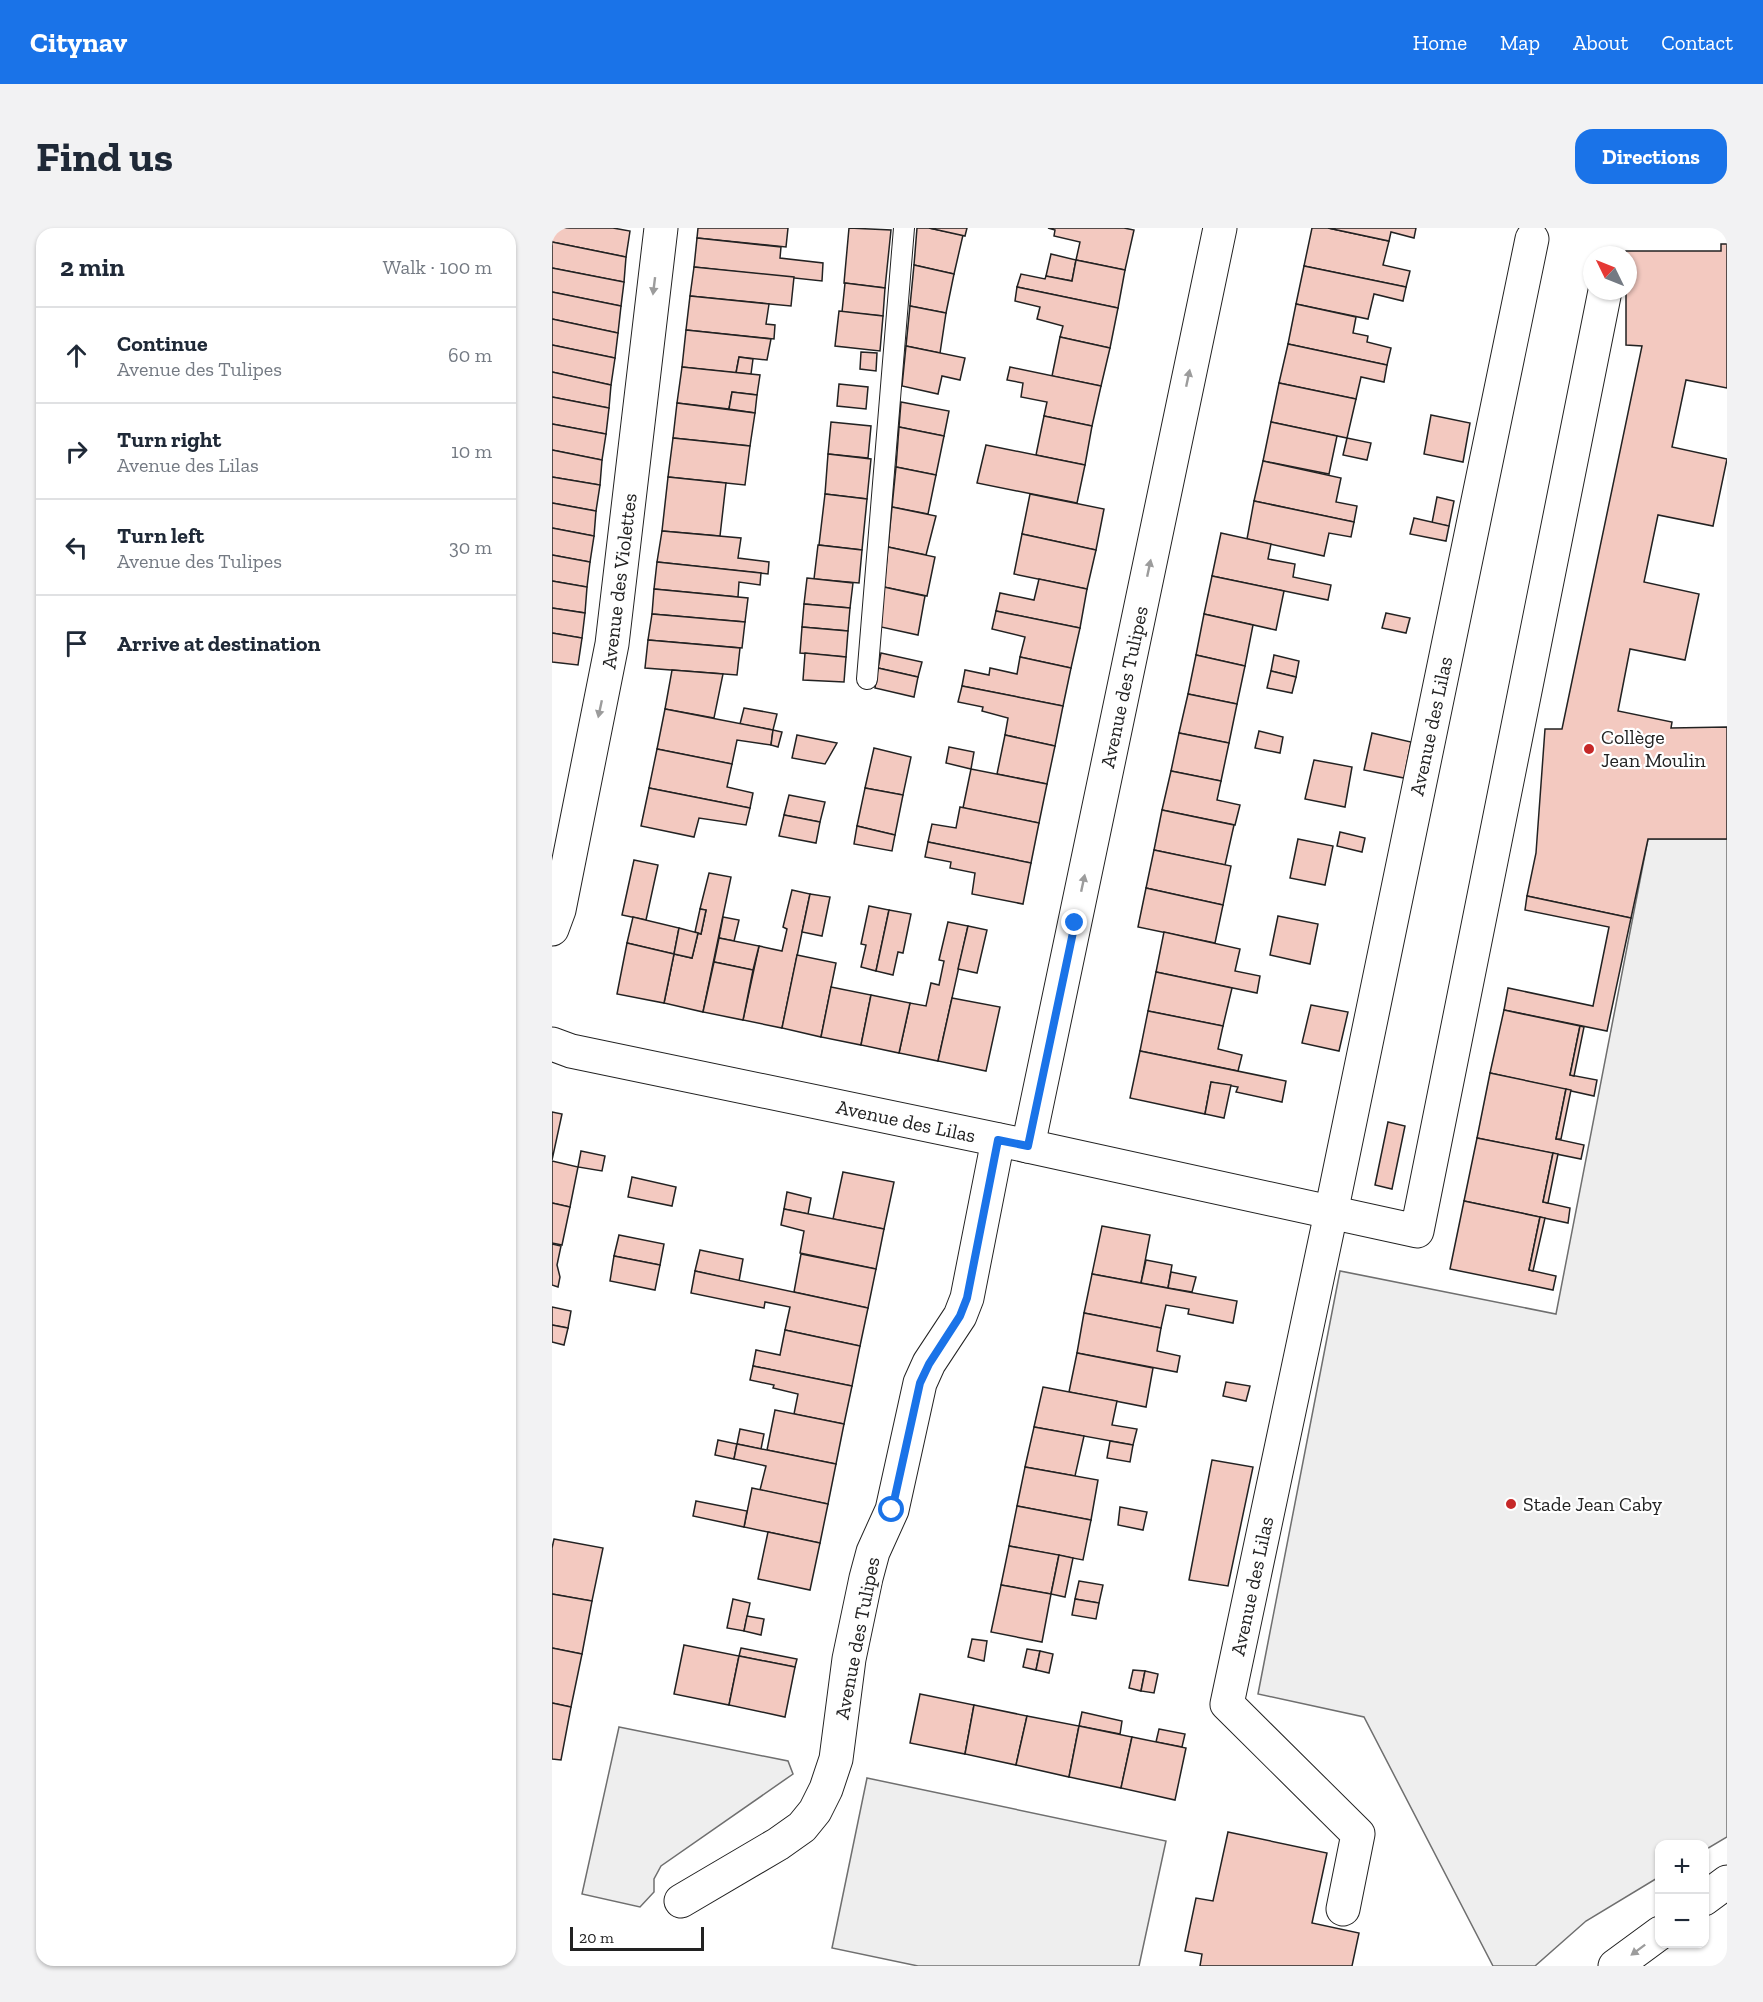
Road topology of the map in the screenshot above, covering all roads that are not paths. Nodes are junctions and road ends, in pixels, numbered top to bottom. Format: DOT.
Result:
graph roads {
  1 [pos="661,228"];
  2 [pos="904,228"];
  3 [pos="1220,228"];
  4 [pos="1532,239"];
  5 [pos="1603,300"];
  6 [pos="867,679"];
  7 [pos="552,929"];
  8 [pos="552,1044"];
  9 [pos="1013,1143"];
  10 [pos="1331,1213"];
  11 [pos="1727,1882"];
  12 [pos="1709,1895"];
  13 [pos="681,1901"];
  14 [pos="1343,1908"];
  15 [pos="1655,1936"];
  16 [pos="1615,1966"];
  1 -- 7 [label="street, Avenue des Violettes, one-way"];
  2 -- 6 [label="lane"];
  9 -- 3 [label="street, Avenue des Tulipes, one-way"];
  4 -- 10 [label="street, Avenue des Lilas"];
  5 -- 10 [label="street"];
  8 -- 9 [label="street, Avenue des Lilas"];
  9 -- 10 [label="street, Avenue des Lilas"];
  9 -- 13 [label="street, Avenue des Tulipes"];
  10 -- 14 [label="street, Avenue des Lilas"];
  11 -- 12 [label="street"];
  15 -- 16 [label="street, one-way"];
}
